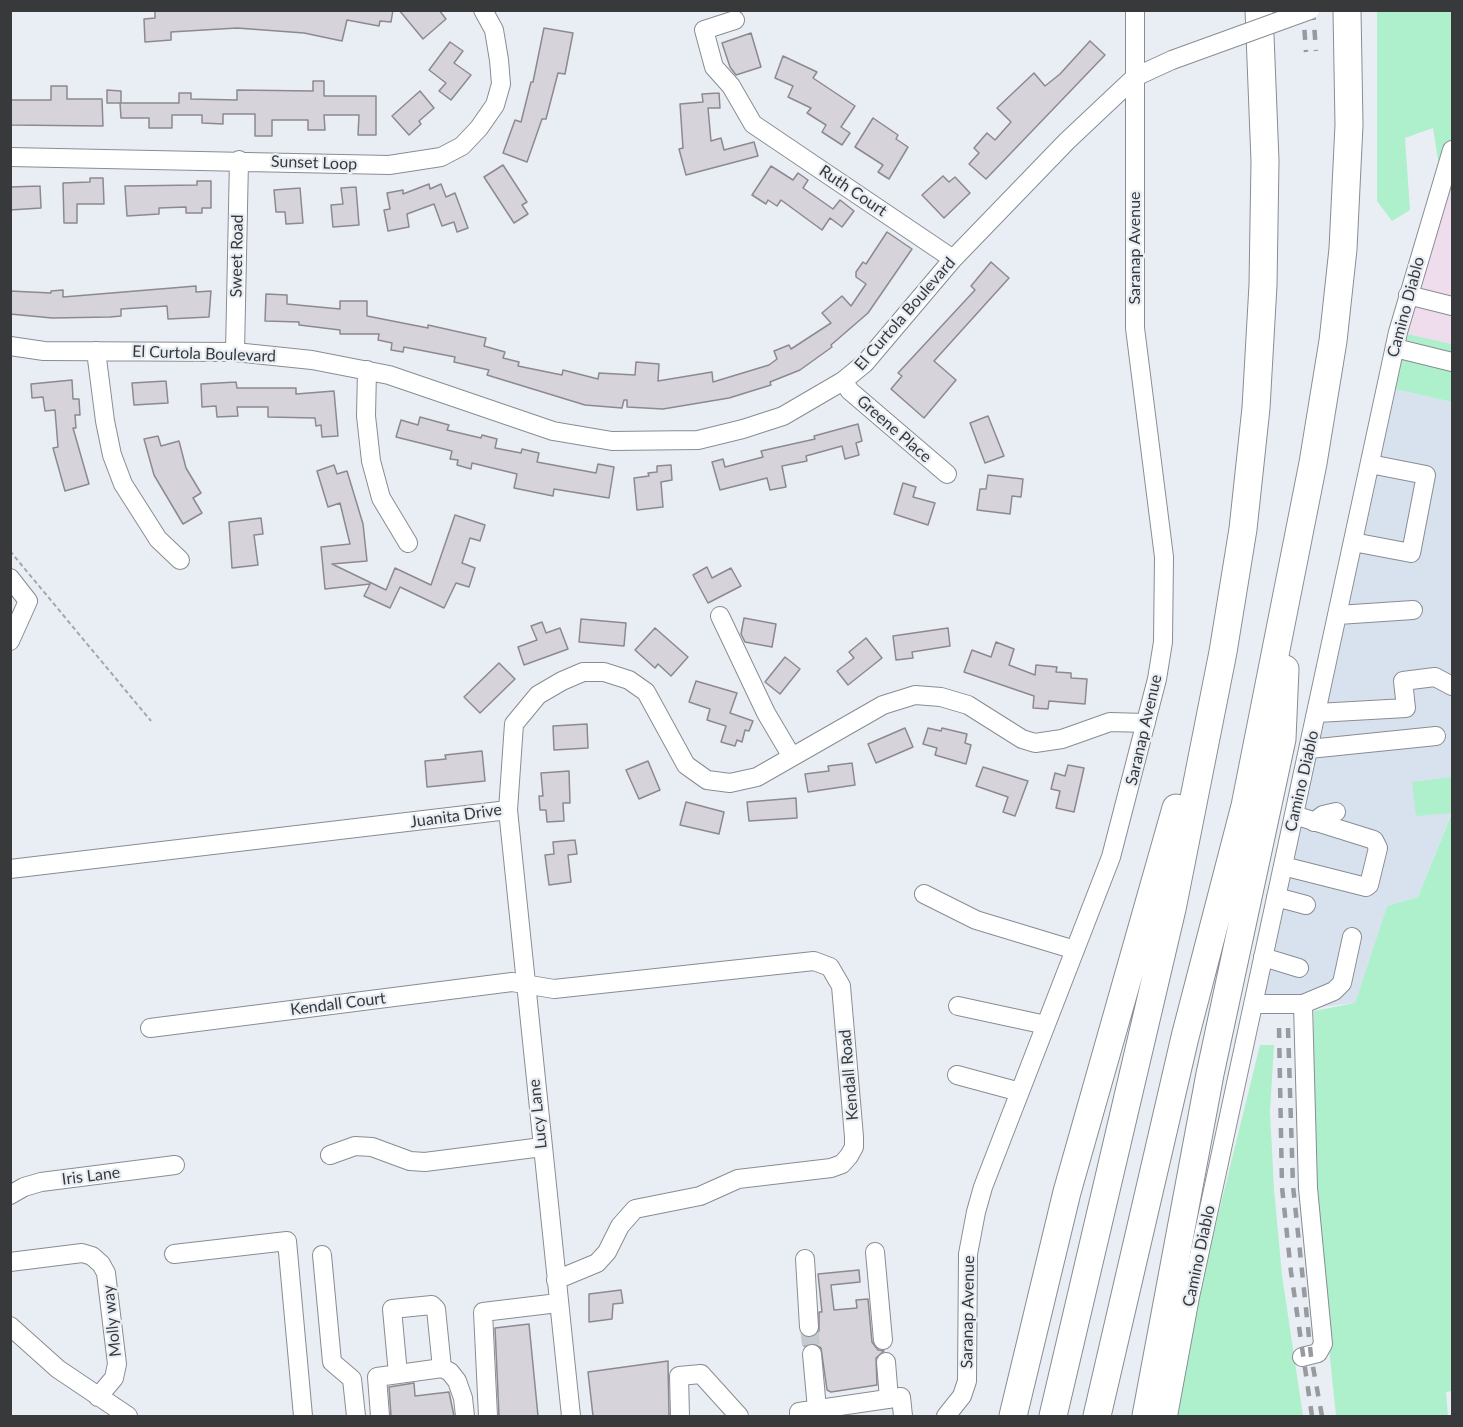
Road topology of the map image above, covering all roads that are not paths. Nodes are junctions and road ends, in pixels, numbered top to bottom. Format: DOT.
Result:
graph roads {
  1 [pos="483,10"];
  2 [pos="708,10"];
  3 [pos="1135,10"];
  4 [pos="1259,10"];
  5 [pos="1310,10"];
  6 [pos="1347,10"];
  7 [pos="735,20"];
  8 [pos="704,30"];
  9 [pos="1135,77"];
  10 [pos="1452,150"];
  11 [pos="10,157"];
  12 [pos="239,160"];
  13 [pos="953,259"];
  14 [pos="1407,295"];
  15 [pos="1452,306"];
  16 [pos="10,346"];
  17 [pos="1395,348"];
  18 [pos="96,351"];
  19 [pos="235,352"];
  20 [pos="1452,362"];
  21 [pos="367,370"];
  22 [pos="843,381"];
  23 [pos="1370,464"];
  24 [pos="946,474"];
  25 [pos="1353,542"];
  26 [pos="408,543"];
  27 [pos="180,560"];
  28 [pos="10,578"];
  29 [pos="1413,610"];
  30 [pos="1284,615"];
  31 [pos="1338,615"];
  32 [pos="720,616"];
  33 [pos="10,641"];
  34 [pos="1223,652"];
  35 [pos="1452,686"];
  36 [pos="1317,714"];
  37 [pos="1146,723"];
  38 [pos="1436,736"];
  39 [pos="1309,749"];
  40 [pos="792,757"];
  41 [pos="1245,806"];
  42 [pos="508,810"];
  43 [pos="1336,812"];
  44 [pos="1294,815"];
  45 [pos="1314,822"];
  46 [pos="1283,866"];
  47 [pos="10,869"];
  48 [pos="924,894"];
  49 [pos="1276,897"];
  50 [pos="1306,905"];
  51 [pos="1352,937"];
  52 [pos="1075,950"];
  53 [pos="1263,957"];
  54 [pos="1299,968"];
  55 [pos="526,984"];
  56 [pos="1253,1004"];
  57 [pos="1302,1004"];
  58 [pos="958,1006"];
  59 [pos="1046,1025"];
  60 [pos="150,1028"];
  61 [pos="957,1076"];
  62 [pos="1020,1092"];
  63 [pos="542,1147"];
  64 [pos="330,1155"];
  65 [pos="175,1165"];
  66 [pos="10,1196"];
  67 [pos="875,1252"];
  68 [pos="174,1254"];
  69 [pos="322,1255"];
  70 [pos="805,1259"];
  71 [pos="10,1262"];
  72 [pos="556,1280"];
  73 [pos="558,1302"];
  74 [pos="10,1326"];
  75 [pos="809,1327"];
  76 [pos="883,1340"];
  77 [pos="812,1354"];
  78 [pos="1302,1358"];
  79 [pos="885,1362"];
  80 [pos="442,1368"];
  81 [pos="398,1374"];
  82 [pos="98,1397"];
  83 [pos="889,1399"];
  84 [pos="817,1409"];
  85 [pos="121,1415"];
  86 [pos="303,1416"];
  87 [pos="356,1416"];
  88 [pos="380,1416"];
  89 [pos="465,1416"];
  90 [pos="488,1416"];
  91 [pos="571,1416"];
  92 [pos="680,1416"];
  93 [pos="739,1416"];
  94 [pos="799,1416"];
  95 [pos="903,1416"];
  96 [pos="946,1416"];
  97 [pos="1013,1416"];
  98 [pos="1053,1416"];
  99 [pos="1096,1416"];
  100 [pos="1127,1416"];
  101 [pos="1146,1416"];
  102 [pos="1167,1416"];
  1 -- 12 [label="street, Sunset Loop"];
  2 -- 8 [label="street"];
  3 -- 9 [label="street, Saranap Avenue"];
  4 -- 34 [label="highway"];
  5 -- 9 [label="street, El Curtola Boulevard, bridge"];
  6 -- 30 [label="highway"];
  7 -- 8 [label="street"];
  8 -- 13 [label="street, Ruth Court"];
  9 -- 13 [label="street, El Curtola Boulevard"];
  9 -- 37 [label="street, Saranap Avenue"];
  10 -- 14 [label="street, Camino Diablo"];
  11 -- 12 [label="street, Sunset Loop"];
  12 -- 19 [label="street, Sweet Road"];
  13 -- 22 [label="street, El Curtola Boulevard"];
  14 -- 15 [label="street"];
  14 -- 17 [label="street, Camino Diablo"];
  16 -- 18 [label="street, El Curtola Boulevard"];
  17 -- 20 [label="street"];
  17 -- 23 [label="street, Camino Diablo"];
  18 -- 19 [label="street, El Curtola Boulevard"];
  18 -- 27 [label="street"];
  19 -- 21 [label="street, El Curtola Boulevard"];
  21 -- 22 [label="street, El Curtola Boulevard"];
  21 -- 26 [label="street"];
  22 -- 24 [label="street, Greene Place"];
  23 -- 25 [label="street, Camino Diablo"];
  23 -- 25 [label="street"];
  25 -- 31 [label="street, Camino Diablo"];
  28 -- 33 [label="street"];
  29 -- 31 [label="street"];
  30 -- 41 [label="highway"];
  30 -- 101 [label="highway"];
  31 -- 36 [label="street, Camino Diablo"];
  32 -- 40 [label="street"];
  34 -- 97 [label="highway"];
  34 -- 98 [label="highway"];
  35 -- 36 [label="street"];
  36 -- 39 [label="street, Camino Diablo"];
  37 -- 40 [label="street, Juanita Drive"];
  37 -- 52 [label="street, Saranap Avenue"];
  38 -- 39 [label="street"];
  39 -- 44 [label="street, Camino Diablo"];
  40 -- 42 [label="street, Juanita Drive"];
  41 -- 99 [label="highway"];
  41 -- 100 [label="highway"];
  42 -- 47 [label="street, Juanita Drive"];
  42 -- 55 [label="street, Lucy Lane"];
  43 -- 45 [label="street"];
  44 -- 45 [label="street"];
  44 -- 46 [label="street, Camino Diablo"];
  45 -- 46 [label="street"];
  46 -- 49 [label="street, Camino Diablo"];
  48 -- 52 [label="street"];
  49 -- 50 [label="street"];
  49 -- 53 [label="street, Camino Diablo"];
  51 -- 57 [label="street"];
  52 -- 59 [label="street, Saranap Avenue"];
  53 -- 54 [label="street"];
  53 -- 56 [label="street, Camino Diablo"];
  55 -- 60 [label="street, Kendall Court"];
  55 -- 63 [label="street, Lucy Lane"];
  55 -- 72 [label="street, Kendall Road"];
  56 -- 57 [label="street"];
  56 -- 102 [label="street, Camino Diablo"];
  57 -- 78 [label="street"];
  58 -- 59 [label="street"];
  59 -- 62 [label="street, Saranap Avenue"];
  61 -- 62 [label="street"];
  62 -- 96 [label="street, Saranap Avenue"];
  63 -- 64 [label="street"];
  63 -- 72 [label="street, Lucy Lane"];
  65 -- 66 [label="street, Iris Lane"];
  67 -- 76 [label="street"];
  68 -- 86 [label="street"];
  69 -- 87 [label="street"];
  70 -- 75 [label="street"];
  71 -- 82 [label="street, Molly way"];
  72 -- 73 [label="street, Lucy Lane"];
  73 -- 90 [label="street"];
  73 -- 91 [label="street, Lucy Lane"];
  74 -- 82 [label="street"];
  77 -- 84 [label="street"];
  79 -- 83 [label="street"];
  80 -- 81 [label="street"];
  80 -- 81 [label="street"];
  80 -- 89 [label="street"];
  81 -- 88 [label="street"];
  82 -- 85 [label="street"];
  83 -- 84 [label="street"];
  83 -- 95 [label="street"];
  84 -- 94 [label="street"];
  92 -- 93 [label="street"];
}
